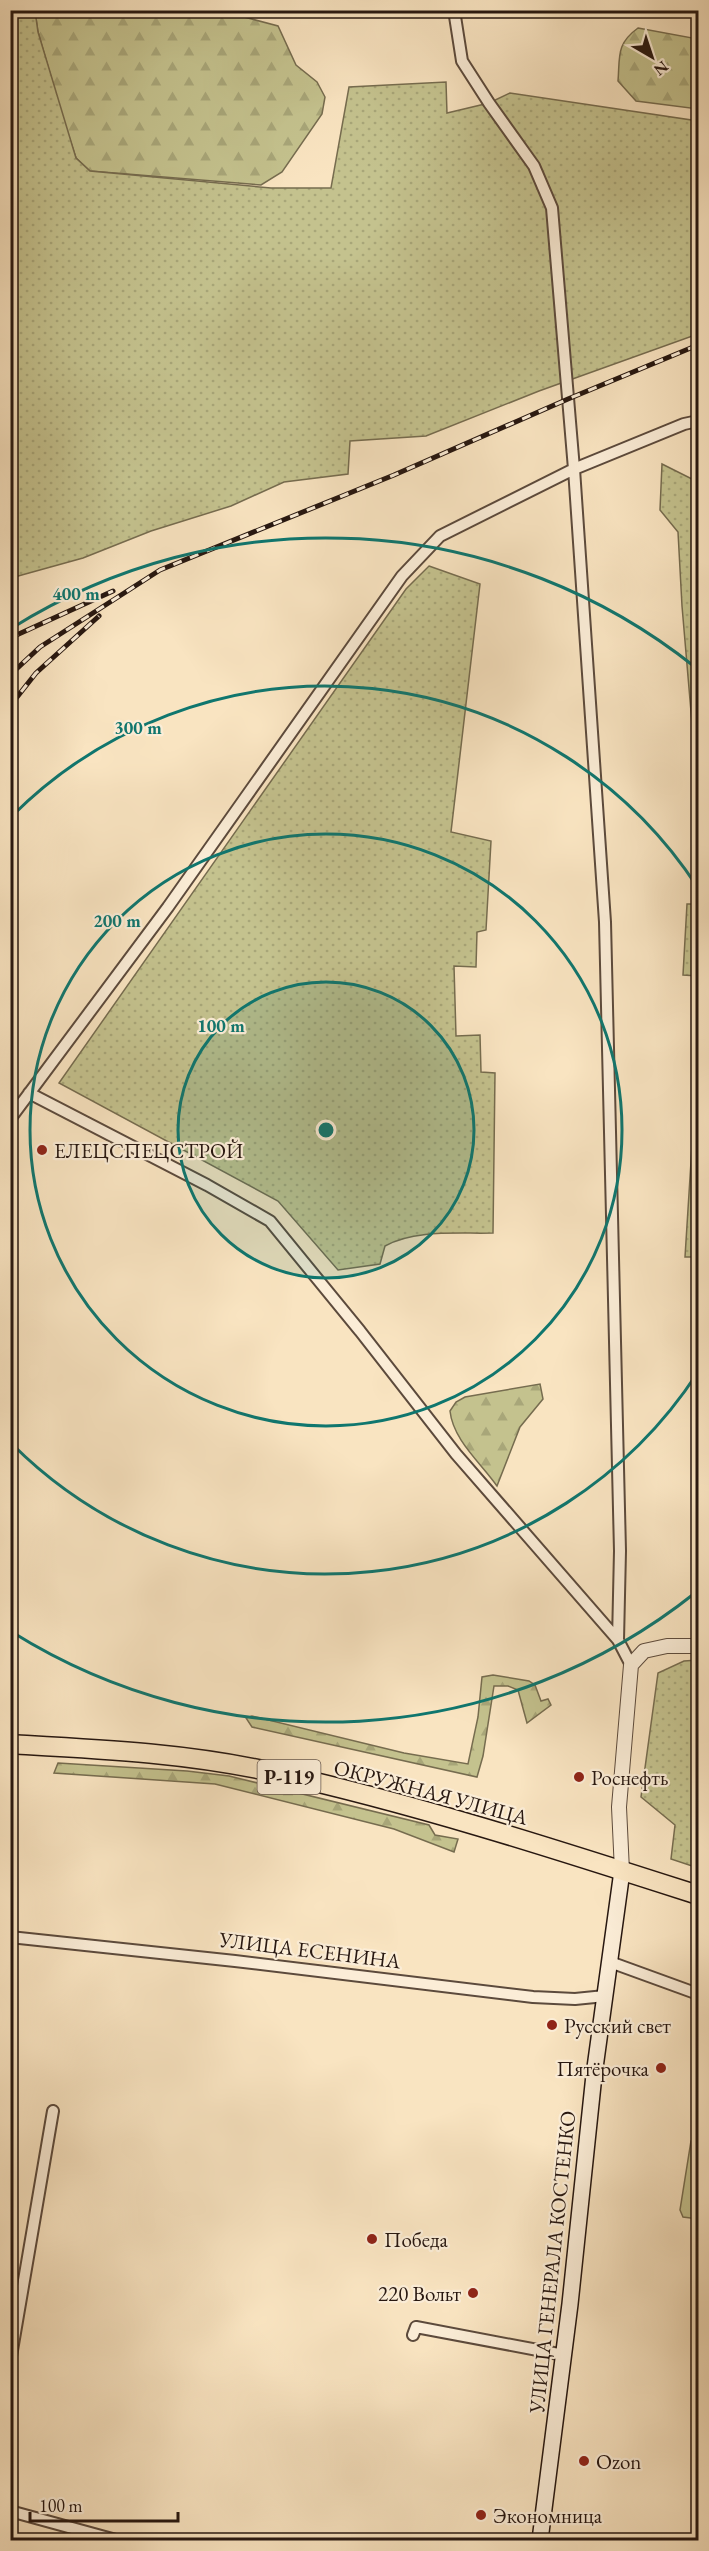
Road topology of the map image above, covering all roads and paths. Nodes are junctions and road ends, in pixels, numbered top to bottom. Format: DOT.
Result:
graph roads {
  1 [pos="454,10"];
  2 [pos="699,421"];
  3 [pos="574,470"];
  4 [pos="29,1093"];
  5 [pos="10,1119"];
  6 [pos="618,1640"];
  7 [pos="699,1646"];
  8 [pos="631,1665"];
  9 [pos="10,1744"];
  10 [pos="622,1871"];
  11 [pos="699,1895"];
  12 [pos="10,1937"];
  13 [pos="610,1962"];
  14 [pos="699,1994"];
  15 [pos="605,1996"];
  16 [pos="53,2111"];
  17 [pos="413,2335"];
  18 [pos="564,2355"];
  19 [pos="10,2362"];
  20 [pos="10,2511"];
  21 [pos="116,2541"];
  22 [pos="540,2541"];
  1 -- 3 [label="street"];
  2 -- 3 [label="street"];
  3 -- 4 [label="street"];
  3 -- 6 [label="street"];
  4 -- 5 [label="street"];
  4 -- 6 [label="street"];
  6 -- 8 [label="street"];
  7 -- 8 [label="street"];
  8 -- 10 [label="street, УЛИЦА ГЕНЕРАЛА КОСТЕНКО"];
  9 -- 10 [label="highway, ОКРУЖНАЯ УЛИЦА / Р-119"];
  10 -- 11 [label="highway, Р-119"];
  10 -- 13 [label="main road, УЛИЦА ГЕНЕРАЛА КОСТЕНКО"];
  12 -- 15 [label="street, УЛИЦА ЕСЕНИНА"];
  13 -- 14 [label="street"];
  13 -- 15 [label="main road, УЛИЦА ГЕНЕРАЛА КОСТЕНКО"];
  15 -- 18 [label="main road, УЛИЦА ГЕНЕРАЛА КОСТЕНКО"];
  16 -- 19 [label="street"];
  17 -- 18 [label="street"];
  18 -- 22 [label="main road, УЛИЦА ГЕНЕРАЛА КОСТЕНКО"];
  20 -- 21 [label="street"];
}
